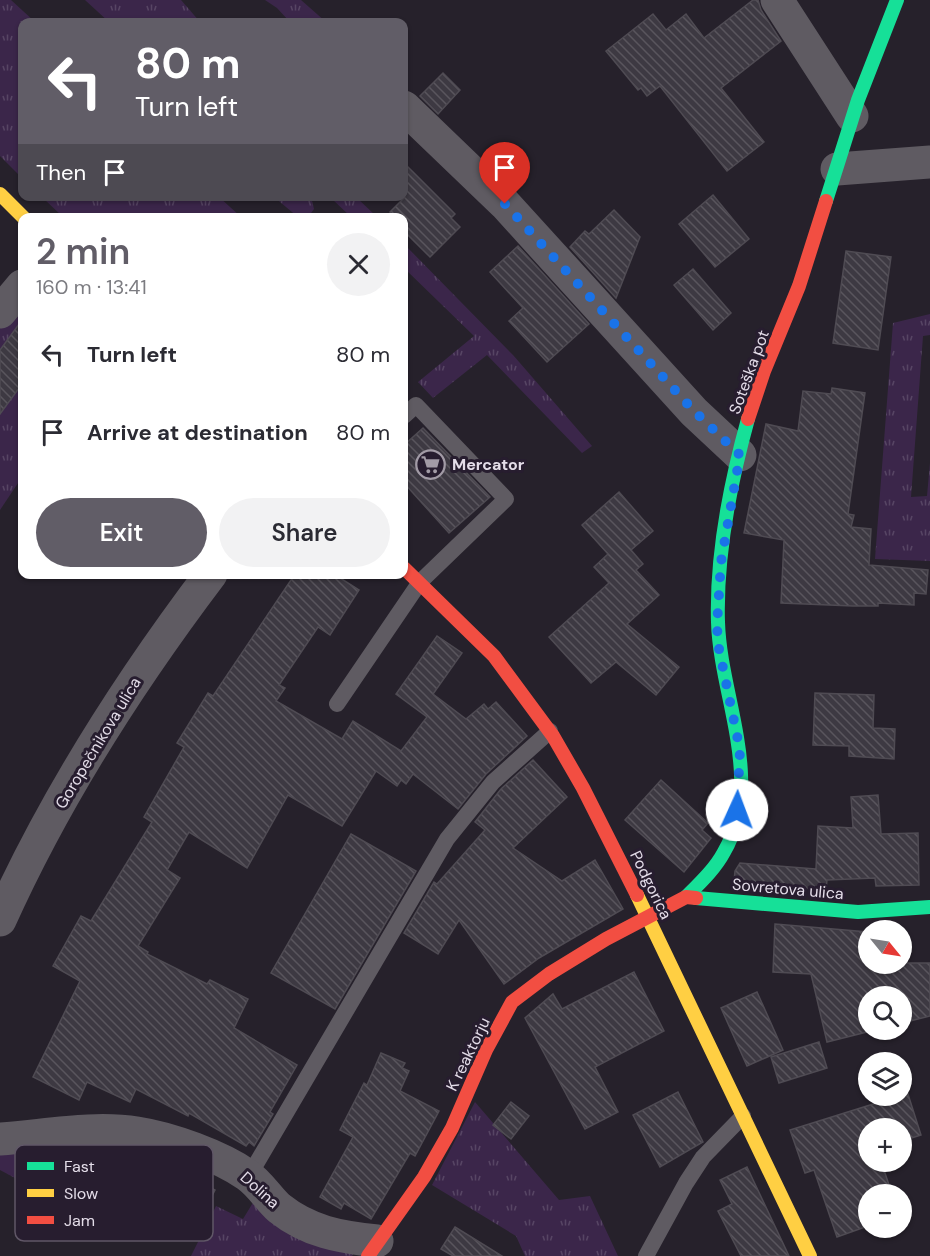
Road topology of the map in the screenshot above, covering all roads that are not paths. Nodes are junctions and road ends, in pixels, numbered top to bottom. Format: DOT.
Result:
graph roads {
  1 [pos="777,0"];
  2 [pos="897,0"];
  3 [pos="408,111"];
  4 [pos="852,116"];
  5 [pos="930,162"];
  6 [pos="837,169"];
  7 [pos="0,194"];
  8 [pos="19,213"];
  9 [pos="18,291"];
  10 [pos="0,312"];
  11 [pos="408,412"];
  12 [pos="740,455"];
  13 [pos="408,571"];
  14 [pos="207,579"];
  15 [pos="420,582"];
  16 [pos="337,704"];
  17 [pos="550,731"];
  18 [pos="686,897"];
  19 [pos="930,907"];
  20 [pos="648,917"];
  21 [pos="0,920"];
  22 [pos="743,1116"];
  23 [pos="0,1139"];
  24 [pos="178,1145"];
  25 [pos="213,1156"];
  26 [pos="249,1176"];
  27 [pos="373,1249"];
  28 [pos="646,1256"];
  29 [pos="810,1256"];
  1 -- 4 [label="street"];
  2 -- 4 [label="street, Soteška pot"];
  3 -- 12 [label="street"];
  4 -- 6 [label="street, Soteška pot"];
  5 -- 6 [label="street"];
  6 -- 12 [label="street, Soteška pot"];
  7 -- 8 [label="street"];
  9 -- 10 [label="street"];
  11 -- 15 [label="lane"];
  12 -- 18 [label="street, Soteška pot"];
  13 -- 15 [label="street, Podgorica"];
  14 -- 21 [label="street, Goropečnikova ulica"];
  15 -- 16 [label="lane"];
  15 -- 17 [label="street, Podgorica"];
  17 -- 20 [label="street, Podgorica"];
  17 -- 26 [label="lane"];
  18 -- 19 [label="street, Sovretova ulica"];
  18 -- 20 [label="street"];
  20 -- 22 [label="street, Podgorica"];
  20 -- 27 [label="street, K reaktorju"];
  22 -- 28 [label="lane"];
  22 -- 29 [label="street, Podgorica"];
  23 -- 24 [label="street, Dolina"];
  25 -- 26 [label="street, Dolina"];
  26 -- 27 [label="street, Dolina"];
}
